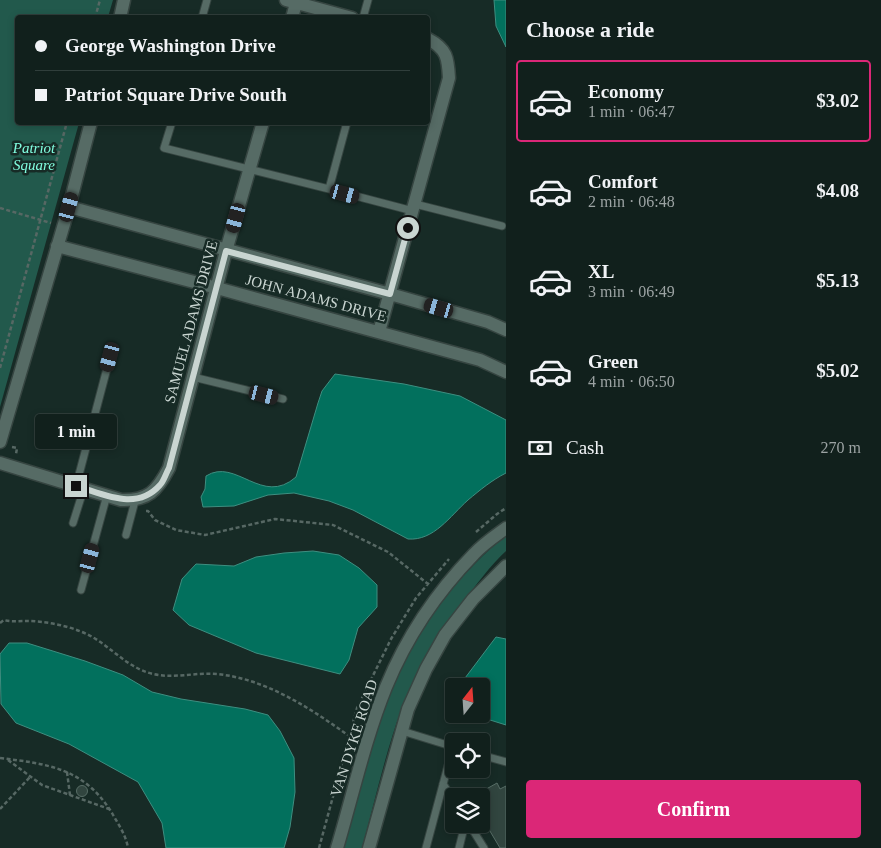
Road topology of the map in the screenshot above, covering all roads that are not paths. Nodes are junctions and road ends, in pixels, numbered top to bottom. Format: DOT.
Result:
graph roads {
  1 [pos="124,0"];
  2 [pos="207,0"];
  3 [pos="368,0"];
  4 [pos="291,1"];
  5 [pos="121,15"];
  6 [pos="203,15"];
  7 [pos="292,15"];
  8 [pos="341,15"];
  9 [pos="364,15"];
  10 [pos="430,40"];
  11 [pos="90,125"];
  12 [pos="171,125"];
  13 [pos="262,125"];
  14 [pos="345,125"];
  15 [pos="249,169"];
  16 [pos="329,190"];
  17 [pos="69,207"];
  18 [pos="414,208"];
  19 [pos="502,226"];
  20 [pos="57,246"];
  21 [pos="226,251"];
  22 [pos="216,288"];
  23 [pos="390,294"];
  24 [pos="506,330"];
  25 [pos="379,332"];
  26 [pos="110,357"];
  27 [pos="506,372"];
  28 [pos="193,377"];
  29 [pos="283,399"];
  30 [pos="0,442"];
  31 [pos="0,463"];
  32 [pos="80,487"];
  33 [pos="107,495"];
  34 [pos="135,501"];
  35 [pos="73,523"];
  36 [pos="506,528"];
  37 [pos="126,535"];
  38 [pos="506,566"];
  39 [pos="81,590"];
  40 [pos="402,730"];
  41 [pos="445,744"];
  42 [pos="490,758"];
  43 [pos="506,762"];
  44 [pos="445,777"];
  45 [pos="443,784"];
  46 [pos="446,788"];
  47 [pos="464,833"];
  48 [pos="473,833"];
  49 [pos="338,848"];
  50 [pos="369,848"];
  51 [pos="426,848"];
  52 [pos="459,848"];
  53 [pos="484,848"];
  1 -- 5 [label="street"];
  2 -- 6 [label="lane"];
  3 -- 9 [label="lane"];
  4 -- 7 [label="street"];
  4 -- 8 [label="street"];
  10 -- 18 [label="street"];
  11 -- 17 [label="street"];
  12 -- 15 [label="lane"];
  13 -- 15 [label="street, SAMUEL ADAMS DRIVE"];
  14 -- 16 [label="lane"];
  15 -- 16 [label="lane"];
  15 -- 21 [label="street, SAMUEL ADAMS DRIVE"];
  16 -- 18 [label="lane"];
  17 -- 20 [label="street"];
  17 -- 21 [label="street, JOHN ADAMS DRIVE"];
  18 -- 19 [label="lane"];
  18 -- 23 [label="street"];
  20 -- 22 [label="street, JOHN ADAMS DRIVE"];
  20 -- 30 [label="street"];
  21 -- 22 [label="street, SAMUEL ADAMS DRIVE"];
  21 -- 23 [label="street, JOHN ADAMS DRIVE"];
  22 -- 25 [label="street, JOHN ADAMS DRIVE"];
  22 -- 28 [label="street, SAMUEL ADAMS DRIVE"];
  23 -- 24 [label="street, JOHN ADAMS DRIVE"];
  23 -- 25 [label="street"];
  25 -- 27 [label="street, JOHN ADAMS DRIVE"];
  26 -- 32 [label="lane"];
  28 -- 29 [label="lane"];
  28 -- 34 [label="street, SAMUEL ADAMS DRIVE"];
  31 -- 32 [label="street"];
  32 -- 33 [label="street"];
  32 -- 35 [label="lane"];
  33 -- 34 [label="street"];
  33 -- 39 [label="lane"];
  34 -- 37 [label="lane"];
  36 -- 49 [label="street, VAN DYKE ROAD"];
  38 -- 40 [label="street"];
  40 -- 41 [label="lane"];
  40 -- 50 [label="street"];
  42 -- 43 [label="lane"];
  44 -- 45 [label="lane"];
  45 -- 46 [label="lane"];
  45 -- 51 [label="lane"];
  47 -- 52 [label="lane"];
  48 -- 53 [label="lane"];
}
